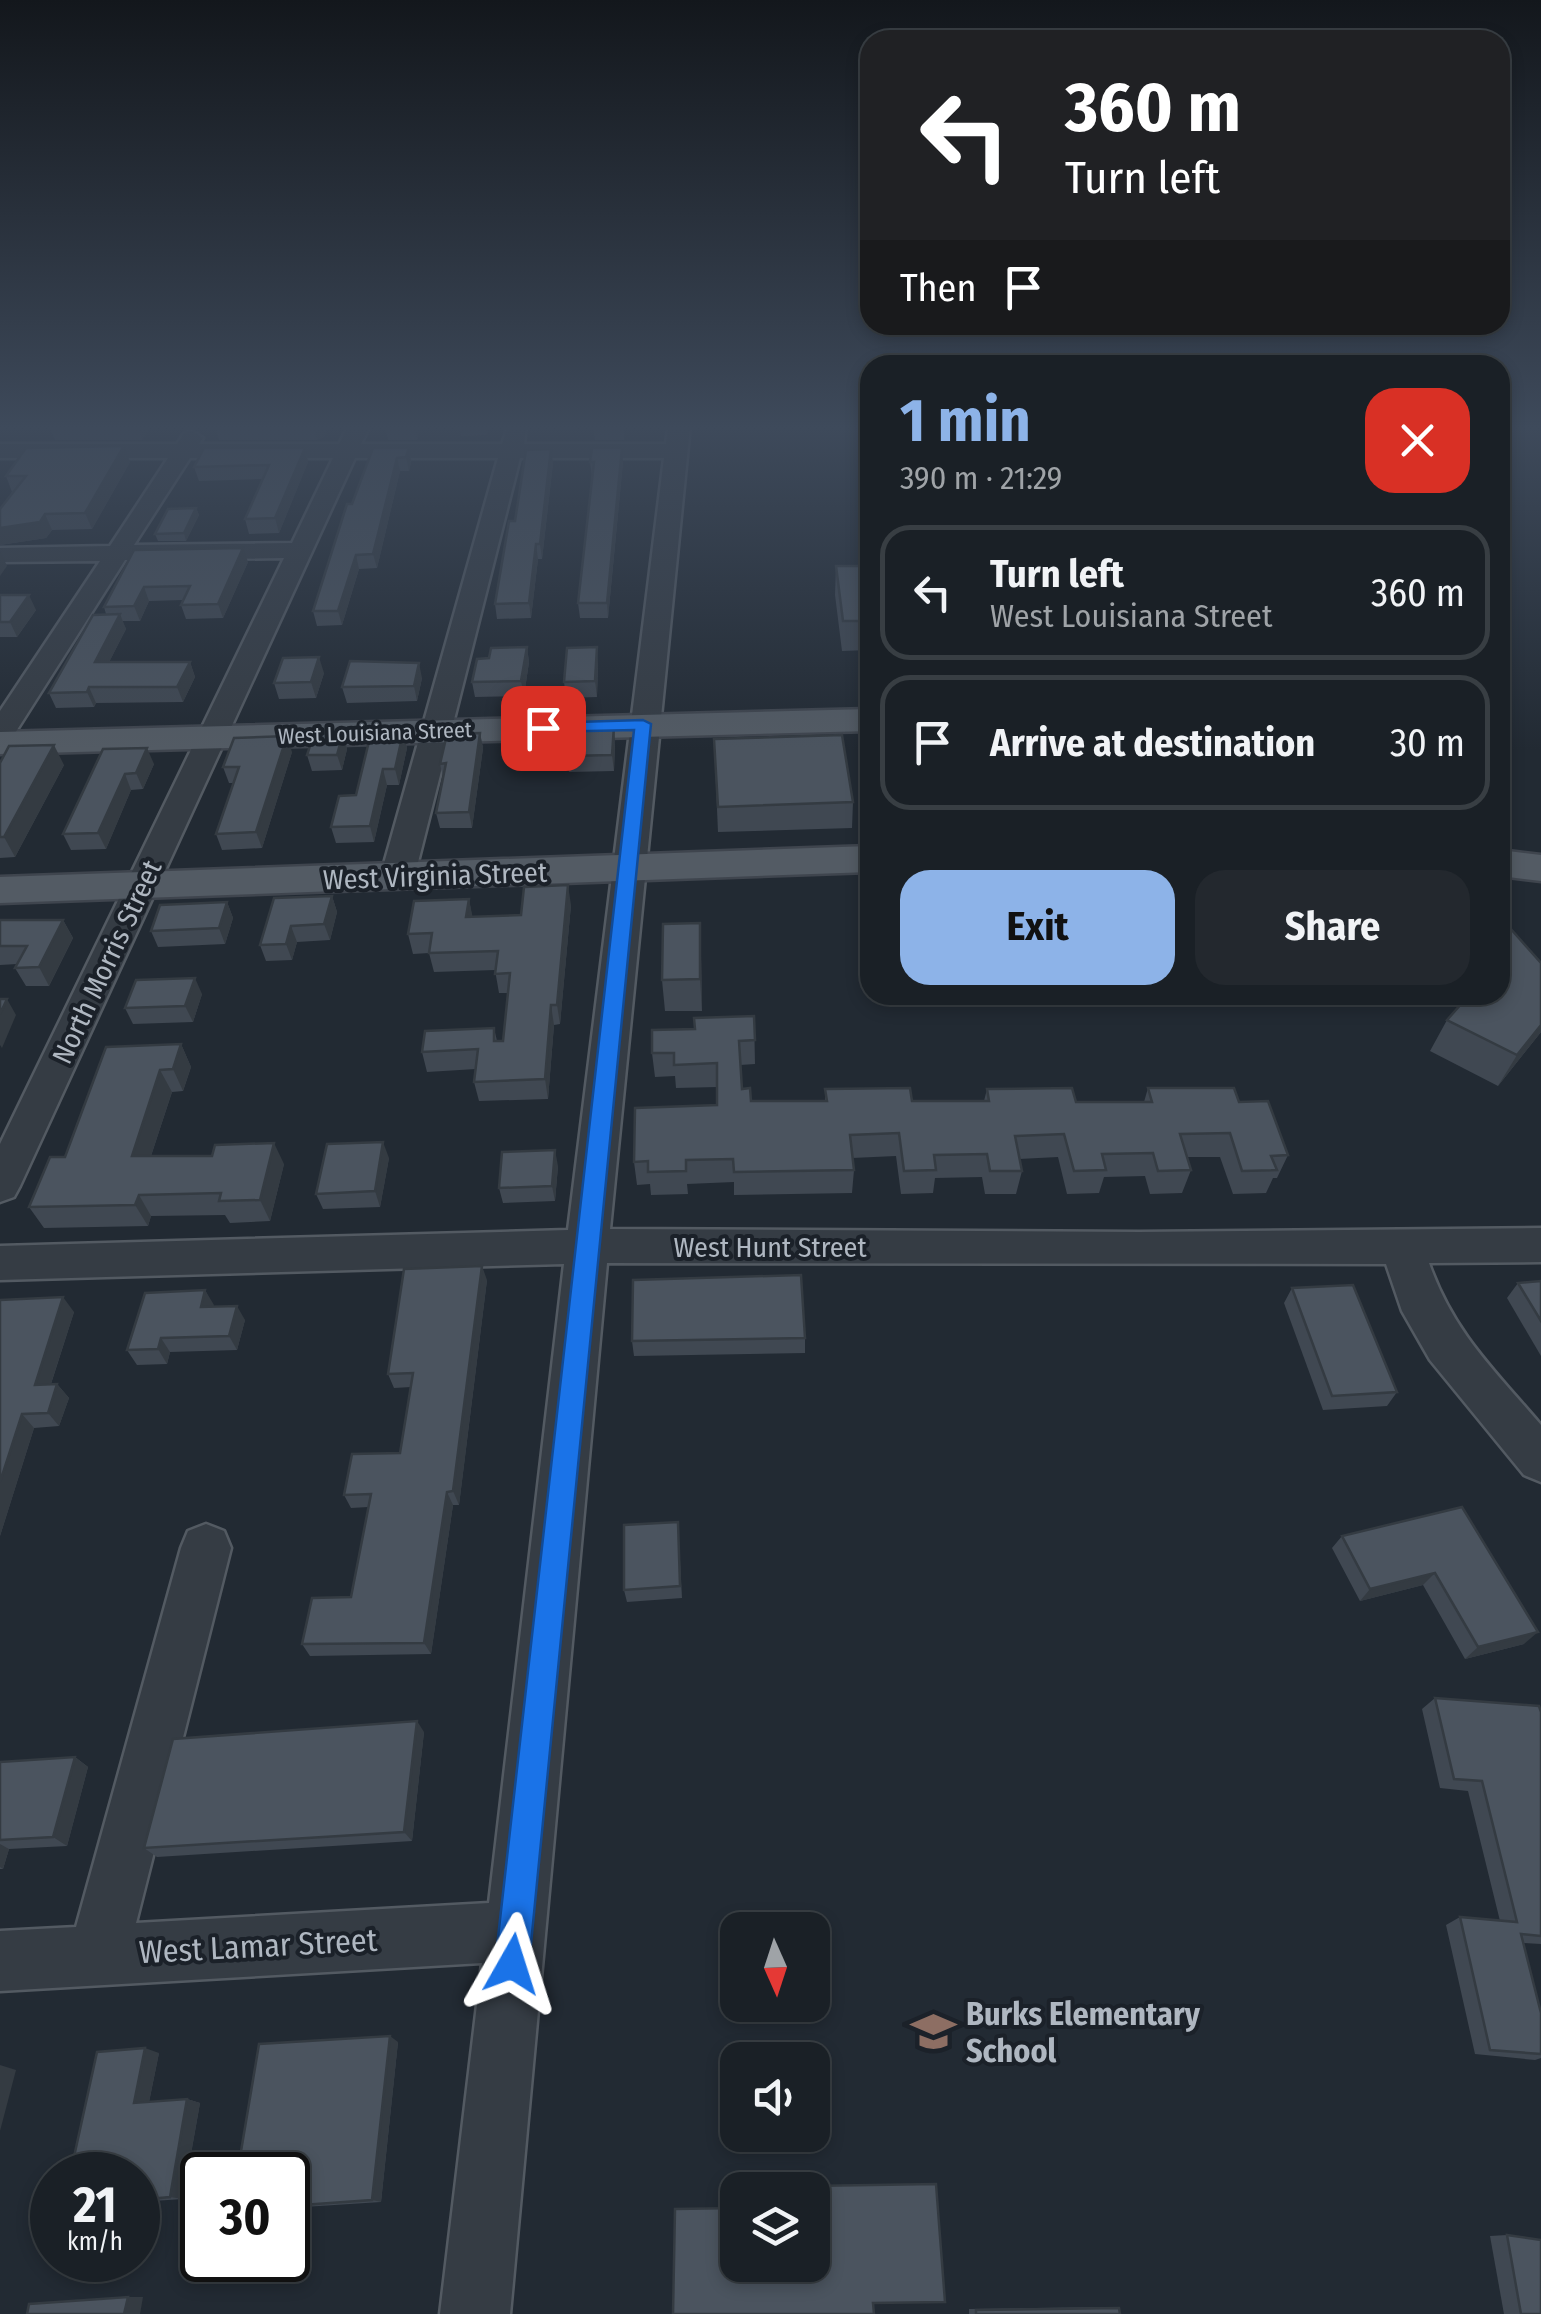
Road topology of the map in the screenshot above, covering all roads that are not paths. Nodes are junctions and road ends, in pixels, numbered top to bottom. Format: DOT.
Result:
graph roads {
  1 [pos="129,534"];
  2 [pos="308,534"];
  3 [pos="488,534"];
  4 [pos="666,534"];
  5 [pos="300,550"];
  6 [pos="116,553"];
  7 [pos="0,555"];
  8 [pos="860,720"];
  9 [pos="643,724"];
  10 [pos="434,730"];
  11 [pos="0,733"];
  12 [pos="212,738"];
  13 [pos="0,744"];
  14 [pos="860,860"];
  15 [pos="1510,864"];
  16 [pos="627,868"];
  17 [pos="1541,868"];
  18 [pos="397,878"];
  19 [pos="143,887"];
  20 [pos="0,890"];
  21 [pos="1510,892"];
  22 [pos="1541,894"];
  23 [pos="0,1186"];
  24 [pos="1541,1245"];
  25 [pos="590,1246"];
  26 [pos="1402,1247"];
  27 [pos="0,1263"];
  28 [pos="1541,1460"];
  29 [pos="206,1548"];
  30 [pos="516,1931"];
  31 [pos="98,1955"];
  32 [pos="0,1961"];
  33 [pos="476,2314"];
  1 -- 6 [label="street"];
  2 -- 5 [label="street, North Morris Street"];
  3 -- 10 [label="street"];
  4 -- 9 [label="street"];
  5 -- 6 [label="street"];
  5 -- 12 [label="street, North Morris Street"];
  6 -- 7 [label="street"];
  6 -- 11 [label="street"];
  8 -- 9 [label="main road, West Louisiana Street"];
  9 -- 10 [label="main road, West Louisiana Street"];
  9 -- 16 [label="street"];
  10 -- 12 [label="main road, West Louisiana Street"];
  10 -- 18 [label="street"];
  12 -- 13 [label="main road, West Louisiana Street"];
  12 -- 19 [label="street, North Morris Street"];
  14 -- 16 [label="main road, West Virginia Street"];
  15 -- 17 [label="main road"];
  16 -- 18 [label="main road, West Virginia Street"];
  16 -- 25 [label="street"];
  18 -- 19 [label="main road, West Virginia Street"];
  19 -- 20 [label="main road, West Virginia Street"];
  19 -- 23 [label="street, North Morris Street"];
  21 -- 22 [label="main road"];
  24 -- 26 [label="street, West Hunt Street"];
  25 -- 26 [label="street, West Hunt Street"];
  25 -- 27 [label="street, West Hunt Street"];
  25 -- 30 [label="street"];
  26 -- 28 [label="street"];
  29 -- 31 [label="street"];
  30 -- 31 [label="street, West Lamar Street"];
  30 -- 33 [label="street"];
  31 -- 32 [label="street, West Lamar Street"];
}
